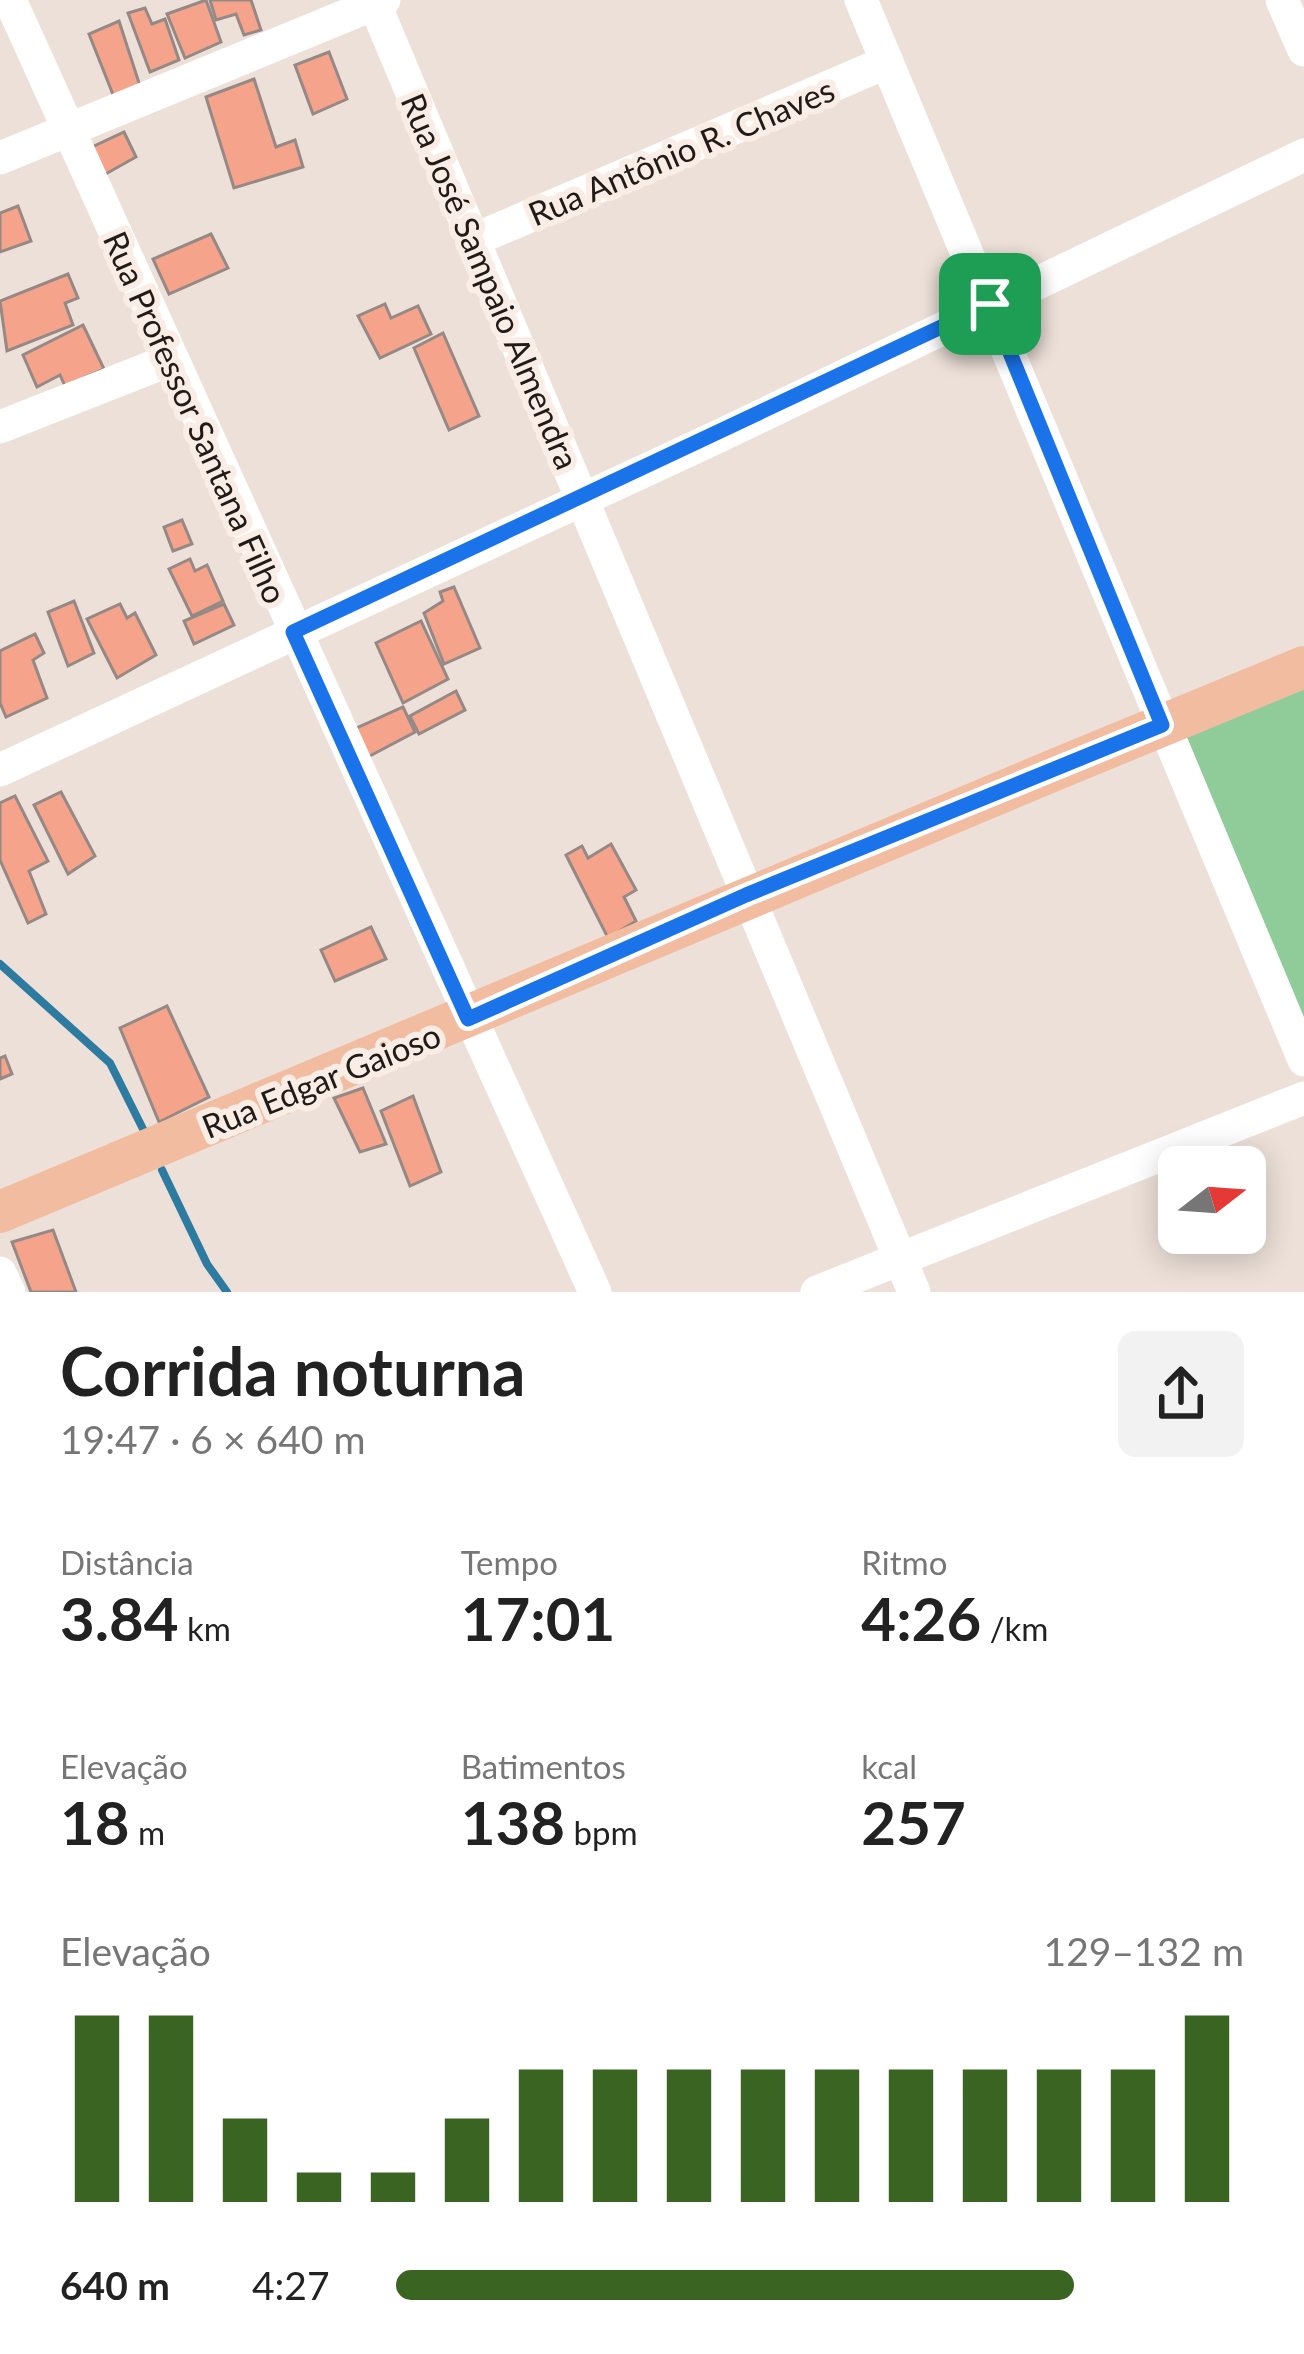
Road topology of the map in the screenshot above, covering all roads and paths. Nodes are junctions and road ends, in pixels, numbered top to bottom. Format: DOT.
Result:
graph roads {
  1 [pos="10,0"];
  2 [pos="861,0"];
  3 [pos="1282,0"];
  4 [pos="377,1"];
  5 [pos="1304,50"];
  6 [pos="887,62"];
  7 [pos="68,131"];
  8 [pos="1304,155"];
  9 [pos="0,158"];
  10 [pos="476,239"];
  11 [pos="990,304"];
  12 [pos="170,360"];
  13 [pos="0,427"];
  14 [pos="582,499"];
  15 [pos="293,632"];
  16 [pos="1304,667"];
  17 [pos="1162,725"];
  18 [pos="0,770"];
  19 [pos="746,895"];
  20 [pos="468,1019"];
  21 [pos="1304,1060"];
  22 [pos="1304,1098"];
  23 [pos="0,1212"];
  24 [pos="0,1273"];
  25 [pos="908,1276"];
  26 [pos="9,1292"];
  27 [pos="595,1292"];
  28 [pos="817,1292"];
  1 -- 7 [label="street, Rua Professor Santana Filho"];
  2 -- 6 [label="street"];
  3 -- 5 [label="street"];
  4 -- 7 [label="street"];
  4 -- 10 [label="street, Rua José Sampaio Almendra"];
  6 -- 10 [label="street, Rua Antônio R. Chaves"];
  6 -- 11 [label="street"];
  7 -- 9 [label="street"];
  7 -- 12 [label="street, Rua Professor Santana Filho"];
  8 -- 11 [label="street"];
  10 -- 14 [label="street, Rua José Sampaio Almendra"];
  11 -- 14 [label="street"];
  11 -- 17 [label="street"];
  12 -- 13 [label="street"];
  12 -- 15 [label="street, Rua Professor Santana Filho"];
  14 -- 15 [label="street"];
  14 -- 19 [label="street, Rua José Sampaio Almendra"];
  15 -- 18 [label="street"];
  15 -- 20 [label="street, Rua Professor Santana Filho"];
  16 -- 17 [label="main road, Rua Edgar Gaioso"];
  17 -- 19 [label="main road, Rua Edgar Gaioso"];
  17 -- 21 [label="street"];
  19 -- 20 [label="main road, Rua Edgar Gaioso"];
  19 -- 25 [label="street, Rua José Sampaio Almendra"];
  20 -- 23 [label="main road, Rua Edgar Gaioso"];
  20 -- 27 [label="street, Rua Professor Santana Filho"];
  22 -- 25 [label="street"];
  24 -- 26 [label="street"];
  25 -- 28 [label="street"];
}
